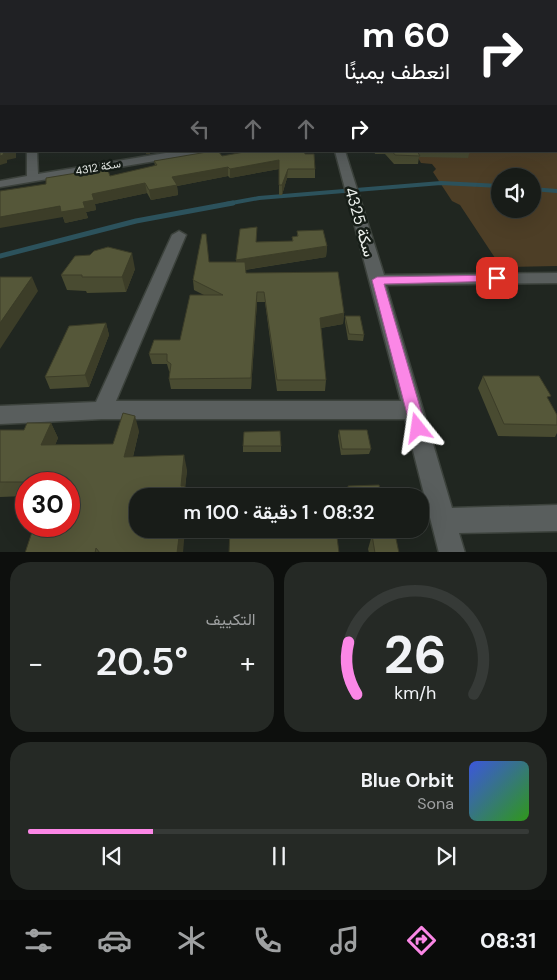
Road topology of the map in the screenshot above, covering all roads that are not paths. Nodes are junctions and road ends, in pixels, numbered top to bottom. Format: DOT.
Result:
graph roads {
  1 [pos="32,152"];
  2 [pos="180,152"];
  3 [pos="340,152"];
  4 [pos="33,178"];
  5 [pos="0,184"];
  6 [pos="178,234"];
  7 [pos="557,278"];
  8 [pos="377,280"];
  9 [pos="102,410"];
  10 [pos="413,410"];
  11 [pos="0,414"];
  12 [pos="557,518"];
  13 [pos="443,521"];
  14 [pos="452,552"];
  1 -- 4 [label="street"];
  2 -- 4 [label="street, سكة 4312"];
  3 -- 8 [label="street, سكة 4325"];
  4 -- 5 [label="street, سكة 4312"];
  6 -- 9 [label="street"];
  7 -- 8 [label="street"];
  8 -- 10 [label="street, سكة 4325"];
  9 -- 10 [label="street"];
  9 -- 11 [label="street"];
  10 -- 13 [label="street, سكة 4325"];
  12 -- 13 [label="street"];
  13 -- 14 [label="street, سكة 4325"];
}
